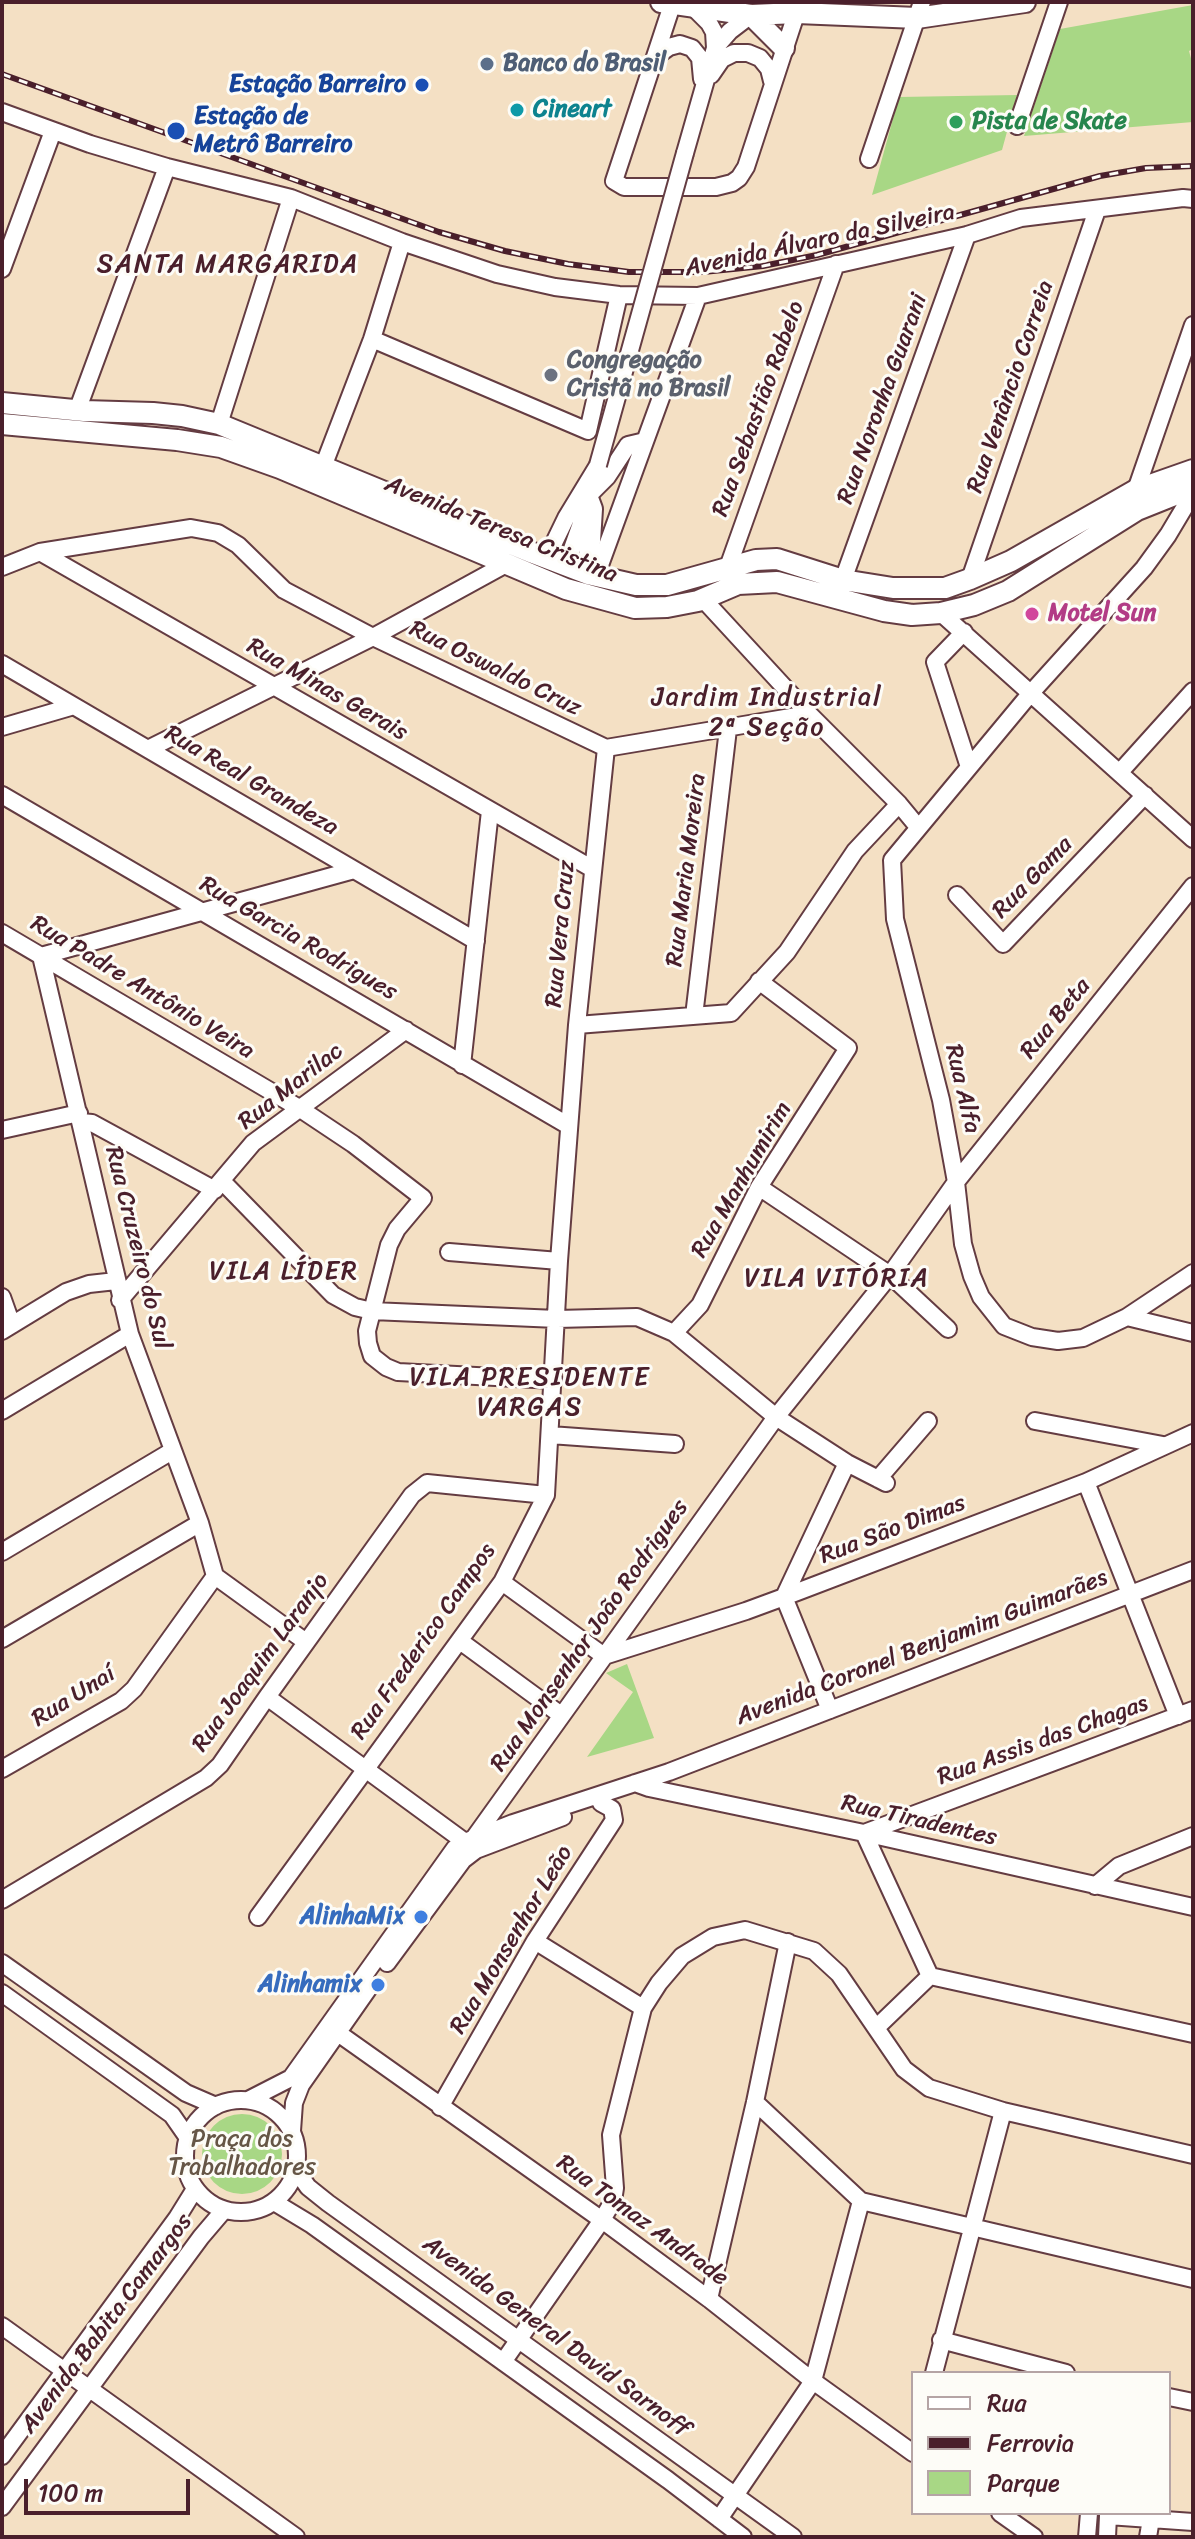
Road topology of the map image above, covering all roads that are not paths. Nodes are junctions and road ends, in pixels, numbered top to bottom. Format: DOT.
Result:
graph roads {
  1 [pos="1025,2"];
  2 [pos="1059,2"];
  3 [pos="675,4"];
  4 [pos="798,8"];
  5 [pos="920,10"];
  6 [pos="751,15"];
  7 [pos="715,48"];
  8 [pos="784,48"];
  9 [pos="655,57"];
  10 [pos="772,81"];
  11 [pos="703,87"];
  12 [pos="2,112"];
  13 [pos="1017,126"];
  14 [pos="53,131"];
  15 [pos="869,159"];
  16 [pos="167,167"];
  17 [pos="291,198"];
  18 [pos="1193,199"];
  19 [pos="1097,210"];
  20 [pos="967,235"];
  21 [pos="402,242"];
  22 [pos="836,264"];
  23 [pos="2,269"];
  24 [pos="619,295"];
  25 [pos="698,296"];
  26 [pos="1193,325"];
  27 [pos="372,339"];
  28 [pos="2,403"];
  29 [pos="77,411"];
  30 [pos="2,424"];
  31 [pos="219,424"];
  32 [pos="645,441"];
  33 [pos="598,466"];
  34 [pos="323,467"];
  35 [pos="1193,470"];
  36 [pos="1136,490"];
  37 [pos="1193,492"];
  38 [pos="590,497"];
  39 [pos="40,552"];
  40 [pos="540,556"];
  41 [pos="508,563"];
  42 [pos="566,566"];
  43 [pos="2,567"];
  44 [pos="727,570"];
  45 [pos="592,575"];
  46 [pos="970,579"];
  47 [pos="843,580"];
  48 [pos="703,599"];
  49 [pos="941,613"];
  50 [pos="964,632"];
  51 [pos="373,637"];
  52 [pos="2,664"];
  53 [pos="272,686"];
  54 [pos="1193,691"];
  55 [pos="1030,694"];
  56 [pos="74,706"];
  57 [pos="809,714"];
  58 [pos="2,727"];
  59 [pos="728,729"];
  60 [pos="606,748"];
  61 [pos="148,749"];
  62 [pos="969,767"];
  63 [pos="1120,772"];
  64 [pos="2,795"];
  65 [pos="1145,795"];
  66 [pos="899,804"];
  67 [pos="490,811"];
  68 [pos="918,827"];
  69 [pos="1193,839"];
  70 [pos="591,868"];
  71 [pos="354,870"];
  72 [pos="1193,886"];
  73 [pos="957,895"];
  74 [pos="202,910"];
  75 [pos="2,933"];
  76 [pos="476,941"];
  77 [pos="41,956"];
  78 [pos="759,981"];
  79 [pos="694,1016"];
  80 [pos="577,1025"];
  81 [pos="406,1030"];
  82 [pos="462,1065"];
  83 [pos="299,1108"];
  84 [pos="80,1117"];
  85 [pos="569,1126"];
  86 [pos="2,1130"];
  87 [pos="956,1182"];
  88 [pos="218,1186"];
  89 [pos="759,1187"];
  90 [pos="449,1252"];
  91 [pos="559,1261"];
  92 [pos="1193,1273"];
  93 [pos="890,1275"];
  94 [pos="116,1281"];
  95 [pos="2,1297"];
  96 [pos="120,1300"];
  97 [pos="372,1311"];
  98 [pos="1127,1317"];
  99 [pos="557,1319"];
  100 [pos="7,1328"];
  101 [pos="948,1329"];
  102 [pos="674,1333"];
  103 [pos="1193,1333"];
  104 [pos="130,1334"];
  105 [pos="554,1380"];
  106 [pos="2,1411"];
  107 [pos="776,1417"];
  108 [pos="928,1421"];
  109 [pos="1035,1421"];
  110 [pos="1193,1433"];
  111 [pos="550,1435"];
  112 [pos="675,1444"];
  113 [pos="1163,1445"];
  114 [pos="172,1451"];
  115 [pos="847,1463"];
  116 [pos="1086,1482"];
  117 [pos="546,1495"];
  118 [pos="200,1523"];
  119 [pos="2,1552"];
  120 [pos="1193,1570"];
  121 [pos="215,1576"];
  122 [pos="502,1582"];
  123 [pos="1130,1594"];
  124 [pos="784,1597"];
  125 [pos="2,1639"];
  126 [pos="460,1641"];
  127 [pos="306,1642"];
  128 [pos="604,1656"];
  129 [pos="267,1697"];
  130 [pos="830,1710"];
  131 [pos="1186,1713"];
  132 [pos="561,1715"];
  133 [pos="2,1769"];
  134 [pos="363,1769"];
  135 [pos="642,1785"];
  136 [pos="601,1803"];
  137 [pos="498,1806"];
  138 [pos="513,1823"];
  139 [pos="864,1833"];
  140 [pos="1193,1836"];
  141 [pos="472,1843"];
  142 [pos="1095,1886"];
  143 [pos="2,1900"];
  144 [pos="1193,1907"];
  145 [pos="258,1917"];
  146 [pos="535,1941"];
  147 [pos="788,1942"];
  148 [pos="2,1963"];
  149 [pos="930,1976"];
  150 [pos="2,1993"];
  151 [pos="643,2008"];
  152 [pos="876,2028"];
  153 [pos="338,2033"];
  154 [pos="1193,2034"];
  155 [pos="250,2099"];
  156 [pos="755,2102"];
  157 [pos="216,2106"];
  158 [pos="440,2107"];
  159 [pos="1003,2111"];
  160 [pos="292,2131"];
  161 [pos="188,2138"];
  162 [pos="1193,2155"];
  163 [pos="296,2170"];
  164 [pos="195,2189"];
  165 [pos="861,2201"];
  166 [pos="274,2202"];
  167 [pos="224,2210"];
  168 [pos="602,2220"];
  169 [pos="970,2228"];
  170 [pos="1193,2279"];
  171 [pos="709,2299"];
  172 [pos="2,2326"];
  173 [pos="519,2339"];
  174 [pos="941,2340"];
  175 [pos="503,2362"];
  176 [pos="63,2371"];
  177 [pos="934,2371"];
  178 [pos="1058,2371"];
  179 [pos="813,2381"];
  180 [pos="88,2388"];
  181 [pos="1171,2397"];
  182 [pos="1193,2402"];
  183 [pos="911,2452"];
  184 [pos="2,2456"];
  185 [pos="736,2496"];
  186 [pos="2,2507"];
  187 [pos="1003,2515"];
  188 [pos="1089,2515"];
  189 [pos="719,2519"];
  190 [pos="1151,2519"];
  191 [pos="1193,2522"];
  192 [pos="296,2537"];
  193 [pos="743,2537"];
  194 [pos="793,2537"];
  195 [pos="1034,2537"];
  196 [pos="1087,2537"];
  197 [pos="1107,2537"];
  198 [pos="1148,2537"];
  1 -- 5 [label="main road"];
  2 -- 13 [label="street"];
  3 -- 6 [label="main road"];
  3 -- 7 [label="street"];
  3 -- 9 [label="street"];
  4 -- 5 [label="main road"];
  4 -- 6 [label="main road"];
  4 -- 8 [label="street"];
  5 -- 15 [label="street"];
  6 -- 7 [label="street"];
  6 -- 8 [label="main road"];
  7 -- 11 [label="street"];
  8 -- 10 [label="street"];
  9 -- 10 [label="street"];
  9 -- 11 [label="street"];
  10 -- 11 [label="street"];
  11 -- 33 [label="street, bridge"];
  12 -- 14 [label="street, Avenida Álvaro da Silveira"];
  14 -- 16 [label="street, Avenida Álvaro da Silveira"];
  14 -- 23 [label="street"];
  16 -- 17 [label="street, Avenida Álvaro da Silveira"];
  16 -- 29 [label="street"];
  17 -- 21 [label="street, Avenida Álvaro da Silveira"];
  17 -- 31 [label="street"];
  18 -- 19 [label="street, Avenida Álvaro da Silveira"];
  19 -- 20 [label="street, Avenida Álvaro da Silveira"];
  19 -- 46 [label="street, Rua Venâncio Correia"];
  20 -- 22 [label="street, Avenida Álvaro da Silveira"];
  20 -- 47 [label="street, Rua Noronha Guarani"];
  21 -- 24 [label="street, Avenida Álvaro da Silveira"];
  21 -- 27 [label="street"];
  22 -- 25 [label="street, Avenida Álvaro da Silveira"];
  22 -- 44 [label="street, Rua Sebastião Rabelo"];
  24 -- 25 [label="street, Avenida Álvaro da Silveira"];
  24 -- 27 [label="street"];
  25 -- 32 [label="street"];
  26 -- 36 [label="street"];
  27 -- 34 [label="street"];
  28 -- 29 [label="main road, Avenida Teresa Cristina"];
  29 -- 31 [label="main road, Avenida Teresa Cristina"];
  30 -- 41 [label="main road, Avenida Teresa Cristina"];
  31 -- 34 [label="main road, Avenida Teresa Cristina"];
  32 -- 38 [label="street"];
  32 -- 45 [label="street"];
  33 -- 38 [label="street"];
  33 -- 40 [label="street"];
  34 -- 40 [label="main road, Avenida Teresa Cristina"];
  35 -- 36 [label="main road, Avenida Teresa Cristina"];
  36 -- 46 [label="main road, Avenida Teresa Cristina"];
  37 -- 49 [label="main road, Avenida Teresa Cristina"];
  37 -- 55 [label="street, Rua Alfa"];
  38 -- 42 [label="street"];
  38 -- 45 [label="main road"];
  39 -- 43 [label="street"];
  39 -- 51 [label="street, Rua Oswaldo Cruz"];
  39 -- 53 [label="street, Rua Minas Gerais"];
  40 -- 42 [label="main road, Avenida Teresa Cristina"];
  41 -- 42 [label="main road"];
  41 -- 48 [label="main road, Avenida Teresa Cristina"];
  41 -- 51 [label="street"];
  42 -- 45 [label="main road, Avenida Teresa Cristina"];
  44 -- 45 [label="main road, Avenida Teresa Cristina"];
  44 -- 47 [label="main road, Avenida Teresa Cristina"];
  46 -- 47 [label="main road, Avenida Teresa Cristina"];
  48 -- 49 [label="main road, Avenida Teresa Cristina"];
  48 -- 57 [label="street"];
  49 -- 50 [label="street"];
  50 -- 55 [label="street"];
  50 -- 62 [label="street"];
  51 -- 53 [label="street"];
  51 -- 60 [label="street, Rua Oswaldo Cruz"];
  52 -- 56 [label="street, Rua Real Grandeza"];
  53 -- 61 [label="street"];
  53 -- 67 [label="street, Rua Minas Gerais"];
  54 -- 63 [label="street"];
  55 -- 62 [label="street, Rua Alfa"];
  55 -- 63 [label="street"];
  56 -- 58 [label="street"];
  56 -- 61 [label="street, Rua Real Grandeza"];
  57 -- 59 [label="street"];
  57 -- 66 [label="street"];
  59 -- 60 [label="street"];
  59 -- 79 [label="street, Rua Maria Moreira"];
  60 -- 70 [label="street, Rua Vera Cruz"];
  61 -- 71 [label="street, Rua Real Grandeza"];
  62 -- 68 [label="street, Rua Alfa"];
  63 -- 65 [label="street"];
  64 -- 74 [label="street, Rua Garcia Rodrigues"];
  65 -- 69 [label="street"];
  65 -- 73 [label="street, Rua Gama"];
  66 -- 68 [label="street"];
  66 -- 78 [label="street"];
  67 -- 70 [label="street, Rua Minas Gerais"];
  67 -- 76 [label="street"];
  68 -- 87 [label="street, Rua Alfa"];
  70 -- 80 [label="street, Rua Vera Cruz"];
  71 -- 74 [label="street"];
  71 -- 76 [label="street, Rua Real Grandeza"];
  72 -- 87 [label="street, Rua Beta"];
  74 -- 77 [label="street"];
  74 -- 81 [label="street, Rua Garcia Rodrigues"];
  75 -- 77 [label="street, Rua Padre Antônio Veira"];
  76 -- 82 [label="street"];
  77 -- 83 [label="street, Rua Padre Antônio Veira"];
  77 -- 84 [label="street, Rua Cruzeiro do Sul"];
  78 -- 79 [label="street"];
  78 -- 89 [label="street, Rua Manhumirim"];
  79 -- 80 [label="street"];
  80 -- 85 [label="street, Rua Vera Cruz"];
  81 -- 82 [label="street, Rua Garcia Rodrigues"];
  81 -- 83 [label="street, Rua Marilac"];
  82 -- 85 [label="street, Rua Garcia Rodrigues"];
  83 -- 88 [label="street, Rua Marilac"];
  83 -- 97 [label="street, Rua Padre Antônio Veira"];
  84 -- 86 [label="street"];
  84 -- 88 [label="street"];
  84 -- 94 [label="street, Rua Cruzeiro do Sul"];
  85 -- 91 [label="street, Rua Frederico Campos"];
  87 -- 93 [label="street, Rua Monsenhor João Rodrigues"];
  87 -- 98 [label="street, Rua Alfa"];
  88 -- 96 [label="street, Rua Marilac"];
  88 -- 97 [label="street"];
  89 -- 93 [label="street"];
  89 -- 102 [label="street, Rua Manhumirim"];
  90 -- 91 [label="street"];
  91 -- 99 [label="street, Rua Frederico Campos"];
  92 -- 98 [label="street, Rua Alfa"];
  93 -- 101 [label="street"];
  93 -- 107 [label="street, Rua Monsenhor João Rodrigues"];
  94 -- 96 [label="street, Rua Cruzeiro do Sul"];
  94 -- 100 [label="street"];
  95 -- 100 [label="street"];
  96 -- 104 [label="street, Rua Cruzeiro do Sul"];
  97 -- 99 [label="street"];
  97 -- 105 [label="street"];
  98 -- 103 [label="street"];
  99 -- 102 [label="street"];
  99 -- 105 [label="street, Rua Frederico Campos"];
  102 -- 107 [label="street"];
  104 -- 106 [label="street"];
  104 -- 114 [label="street, Rua Cruzeiro do Sul"];
  105 -- 111 [label="street, Rua Frederico Campos"];
  107 -- 115 [label="street"];
  107 -- 128 [label="street, Rua Monsenhor João Rodrigues"];
  108 -- 115 [label="street"];
  109 -- 113 [label="street"];
  110 -- 113 [label="street, Rua São Dimas"];
  111 -- 112 [label="street"];
  111 -- 117 [label="street, Rua Frederico Campos"];
  113 -- 116 [label="street, Rua São Dimas"];
  114 -- 118 [label="street, Rua Cruzeiro do Sul"];
  114 -- 119 [label="street"];
  115 -- 124 [label="street"];
  116 -- 123 [label="street"];
  116 -- 124 [label="street, Rua São Dimas"];
  117 -- 122 [label="street, Rua Frederico Campos"];
  117 -- 127 [label="street, Rua Joaquim Laranjo"];
  118 -- 121 [label="street, Rua Cruzeiro do Sul"];
  118 -- 125 [label="street"];
  120 -- 123 [label="street, Avenida Coronel Benjamim Guimarães"];
  121 -- 127 [label="street"];
  121 -- 133 [label="street, Rua Unaí"];
  122 -- 126 [label="street, Rua Frederico Campos"];
  122 -- 128 [label="street"];
  123 -- 130 [label="street, Avenida Coronel Benjamim Guimarães"];
  123 -- 131 [label="street"];
  124 -- 128 [label="street, Rua São Dimas"];
  124 -- 130 [label="street"];
  126 -- 132 [label="street"];
  126 -- 134 [label="street, Rua Frederico Campos"];
  127 -- 129 [label="street, Rua Joaquim Laranjo"];
  128 -- 132 [label="street, Rua Monsenhor João Rodrigues"];
  129 -- 134 [label="street"];
  129 -- 143 [label="street, Rua Joaquim Laranjo"];
  130 -- 135 [label="street, Avenida Coronel Benjamim Guimarães"];
  131 -- 139 [label="street, Rua Assis das Chagas"];
  132 -- 137 [label="street, Rua Monsenhor João Rodrigues"];
  134 -- 141 [label="street"];
  134 -- 145 [label="street, Rua Frederico Campos"];
  135 -- 136 [label="street, Avenida Coronel Benjamim Guimarães"];
  135 -- 138 [label="street, Avenida Coronel Benjamim Guimarães"];
  135 -- 139 [label="street, Rua Tiradentes"];
  136 -- 141 [label="street, Avenida Coronel Benjamim Guimarães"];
  136 -- 146 [label="street, Rua Monsenhor Leão"];
  137 -- 138 [label="street"];
  137 -- 141 [label="street, Rua Monsenhor João Rodrigues"];
  138 -- 141 [label="street, Avenida Coronel Benjamim Guimarães"];
  139 -- 142 [label="street, Rua Tiradentes"];
  139 -- 149 [label="street"];
  140 -- 142 [label="street"];
  141 -- 153 [label="street, Rua Monsenhor João Rodrigues"];
  141 -- 155 [label="street, Rua Monsenhor João Rodrigues"];
  142 -- 144 [label="street, Rua Tiradentes"];
  146 -- 151 [label="street"];
  146 -- 158 [label="street, Rua Monsenhor Leão"];
  147 -- 151 [label="street"];
  147 -- 152 [label="street"];
  147 -- 156 [label="street"];
  148 -- 157 [label="street"];
  149 -- 152 [label="street"];
  149 -- 154 [label="street"];
  150 -- 161 [label="street"];
  151 -- 168 [label="street"];
  152 -- 159 [label="street"];
  153 -- 158 [label="street, Rua Tomaz Andrade"];
  153 -- 160 [label="street, Rua Monsenhor João Rodrigues"];
  155 -- 157 [label="street"];
  155 -- 160 [label="street"];
  156 -- 165 [label="street"];
  156 -- 171 [label="street"];
  157 -- 161 [label="street"];
  158 -- 168 [label="street, Rua Tomaz Andrade"];
  159 -- 162 [label="street"];
  159 -- 169 [label="street"];
  160 -- 163 [label="street"];
  161 -- 164 [label="street"];
  163 -- 166 [label="street"];
  163 -- 173 [label="street, Avenida General David Sarnoff"];
  164 -- 167 [label="street"];
  164 -- 176 [label="street, Avenida Babita Camargos"];
  165 -- 169 [label="street"];
  165 -- 179 [label="street"];
  166 -- 167 [label="street"];
  166 -- 175 [label="street, Avenida General David Sarnoff"];
  167 -- 180 [label="street, Avenida Babita Camargos"];
  168 -- 171 [label="street, Rua Tomaz Andrade"];
  168 -- 173 [label="street"];
  169 -- 170 [label="street"];
  169 -- 174 [label="street"];
  171 -- 179 [label="street, Rua Tomaz Andrade"];
  172 -- 176 [label="street"];
  173 -- 175 [label="street"];
  173 -- 185 [label="street, Avenida General David Sarnoff"];
  174 -- 177 [label="street"];
  174 -- 178 [label="street"];
  175 -- 189 [label="street, Avenida General David Sarnoff"];
  176 -- 180 [label="street"];
  176 -- 184 [label="street, Avenida Babita Camargos"];
  179 -- 183 [label="street, Rua Tomaz Andrade"];
  179 -- 185 [label="street"];
  180 -- 186 [label="street, Avenida Babita Camargos"];
  180 -- 192 [label="street"];
  181 -- 182 [label="street"];
  185 -- 189 [label="street"];
  185 -- 194 [label="street, Avenida General David Sarnoff"];
  187 -- 195 [label="street"];
  188 -- 196 [label="street"];
  189 -- 193 [label="street, Avenida General David Sarnoff"];
  190 -- 191 [label="street"];
  190 -- 197 [label="street"];
  190 -- 198 [label="street"];
}
